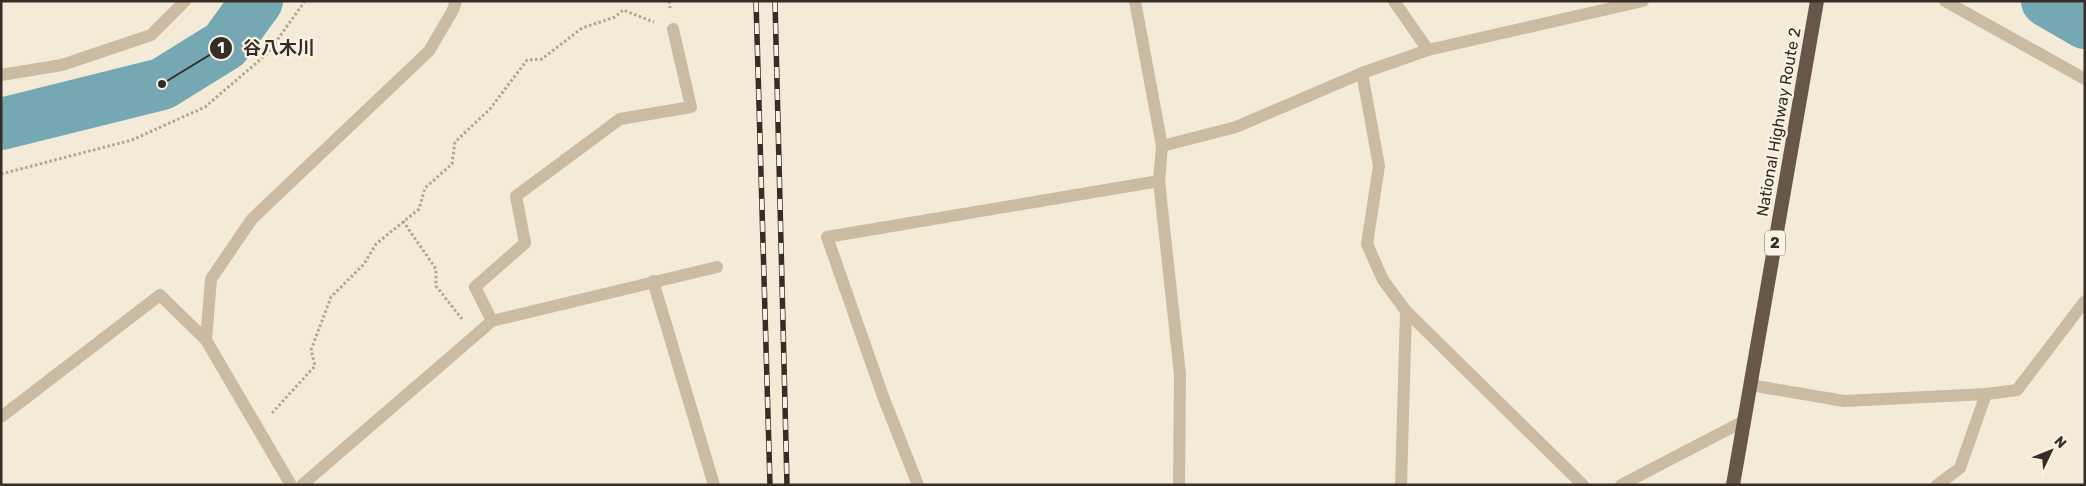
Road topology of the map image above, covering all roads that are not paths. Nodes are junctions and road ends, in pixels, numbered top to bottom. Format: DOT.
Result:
graph roads {
  1 [pos="184,1"];
  2 [pos="456,1"];
  3 [pos="1135,1"];
  4 [pos="1394,1"];
  5 [pos="1643,1"];
  6 [pos="1817,1"];
  7 [pos="1946,1"];
  8 [pos="673,29"];
  9 [pos="1428,50"];
  10 [pos="1362,73"];
  11 [pos="1,75"];
  12 [pos="2085,79"];
  13 [pos="1162,146"];
  14 [pos="1159,180"];
  15 [pos="717,267"];
  16 [pos="654,281"];
  17 [pos="2085,301"];
  18 [pos="1406,311"];
  19 [pos="492,321"];
  20 [pos="206,340"];
  21 [pos="1750,384"];
  22 [pos="1986,394"];
  23 [pos="1,417"];
  24 [pos="1744,421"];
  25 [pos="291,485"];
  26 [pos="302,485"];
  27 [pos="714,485"];
  28 [pos="918,485"];
  29 [pos="1179,485"];
  30 [pos="1401,485"];
  31 [pos="1583,485"];
  32 [pos="1621,485"];
  33 [pos="1734,485"];
  34 [pos="1937,485"];
  1 -- 11 [label="street"];
  2 -- 20 [label="street"];
  3 -- 13 [label="street"];
  4 -- 9 [label="street"];
  5 -- 9 [label="street"];
  6 -- 21 [label="highway, National Highway Route 2 / 2"];
  7 -- 12 [label="street"];
  8 -- 19 [label="street"];
  9 -- 10 [label="street"];
  10 -- 13 [label="street"];
  10 -- 18 [label="street"];
  13 -- 14 [label="street"];
  14 -- 28 [label="street"];
  14 -- 29 [label="street"];
  15 -- 16 [label="street"];
  16 -- 19 [label="street"];
  16 -- 27 [label="street"];
  17 -- 22 [label="street"];
  18 -- 30 [label="street"];
  18 -- 31 [label="street"];
  19 -- 26 [label="street"];
  20 -- 23 [label="street"];
  20 -- 25 [label="street"];
  21 -- 22 [label="street"];
  21 -- 24 [label="highway, National Highway Route 2 / 2"];
  22 -- 34 [label="street"];
  24 -- 32 [label="street"];
  24 -- 33 [label="highway, National Highway Route 2 / 2"];
}
